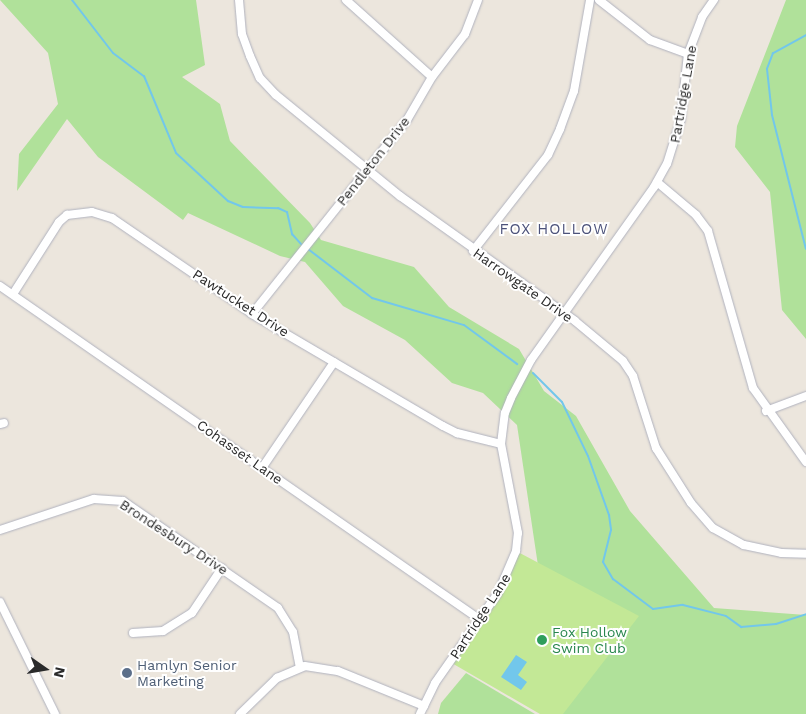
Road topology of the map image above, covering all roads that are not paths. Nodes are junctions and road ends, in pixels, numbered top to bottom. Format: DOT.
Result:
graph roads {
  1 [pos="239,0"];
  2 [pos="346,0"];
  3 [pos="478,0"];
  4 [pos="590,0"];
  5 [pos="599,0"];
  6 [pos="714,0"];
  7 [pos="688,54"];
  8 [pos="432,77"];
  9 [pos="368,169"];
  10 [pos="657,182"];
  11 [pos="473,251"];
  12 [pos="0,286"];
  13 [pos="13,294"];
  14 [pos="564,313"];
  15 [pos="252,314"];
  16 [pos="334,362"];
  17 [pos="806,396"];
  18 [pos="766,411"];
  19 [pos="501,444"];
  20 [pos="806,462"];
  21 [pos="262,468"];
  22 [pos="0,530"];
  23 [pos="806,554"];
  24 [pos="222,568"];
  25 [pos="0,602"];
  26 [pos="479,619"];
  27 [pos="134,633"];
  28 [pos="300,667"];
  29 [pos="424,706"];
  30 [pos="56,714"];
  31 [pos="240,714"];
  32 [pos="420,714"];
  1 -- 9 [label="street, Harrowgate Drive"];
  2 -- 8 [label="street"];
  3 -- 8 [label="street, Pendleton Drive"];
  4 -- 11 [label="street"];
  5 -- 7 [label="street"];
  6 -- 7 [label="street, Partridge Lane"];
  7 -- 10 [label="street, Partridge Lane"];
  8 -- 9 [label="street, Pendleton Drive"];
  9 -- 11 [label="street, Harrowgate Drive"];
  9 -- 15 [label="street, Pendleton Drive"];
  10 -- 14 [label="street, Partridge Lane"];
  10 -- 18 [label="street"];
  11 -- 14 [label="street, Harrowgate Drive"];
  12 -- 13 [label="street, Cohasset Lane"];
  13 -- 15 [label="street, Pawtucket Drive"];
  13 -- 21 [label="street, Cohasset Lane"];
  14 -- 19 [label="street, Partridge Lane"];
  14 -- 23 [label="street, Harrowgate Drive"];
  15 -- 16 [label="street, Pawtucket Drive"];
  16 -- 19 [label="street, Pawtucket Drive"];
  16 -- 21 [label="street"];
  17 -- 18 [label="street"];
  18 -- 20 [label="street"];
  19 -- 26 [label="street, Partridge Lane"];
  21 -- 26 [label="street, Cohasset Lane"];
  22 -- 24 [label="street, Brondesbury Drive"];
  24 -- 27 [label="street"];
  24 -- 28 [label="street, Brondesbury Drive"];
  25 -- 30 [label="street"];
  26 -- 29 [label="street, Partridge Lane"];
  28 -- 29 [label="street"];
  28 -- 31 [label="street"];
  29 -- 32 [label="street, Partridge Lane"];
}
